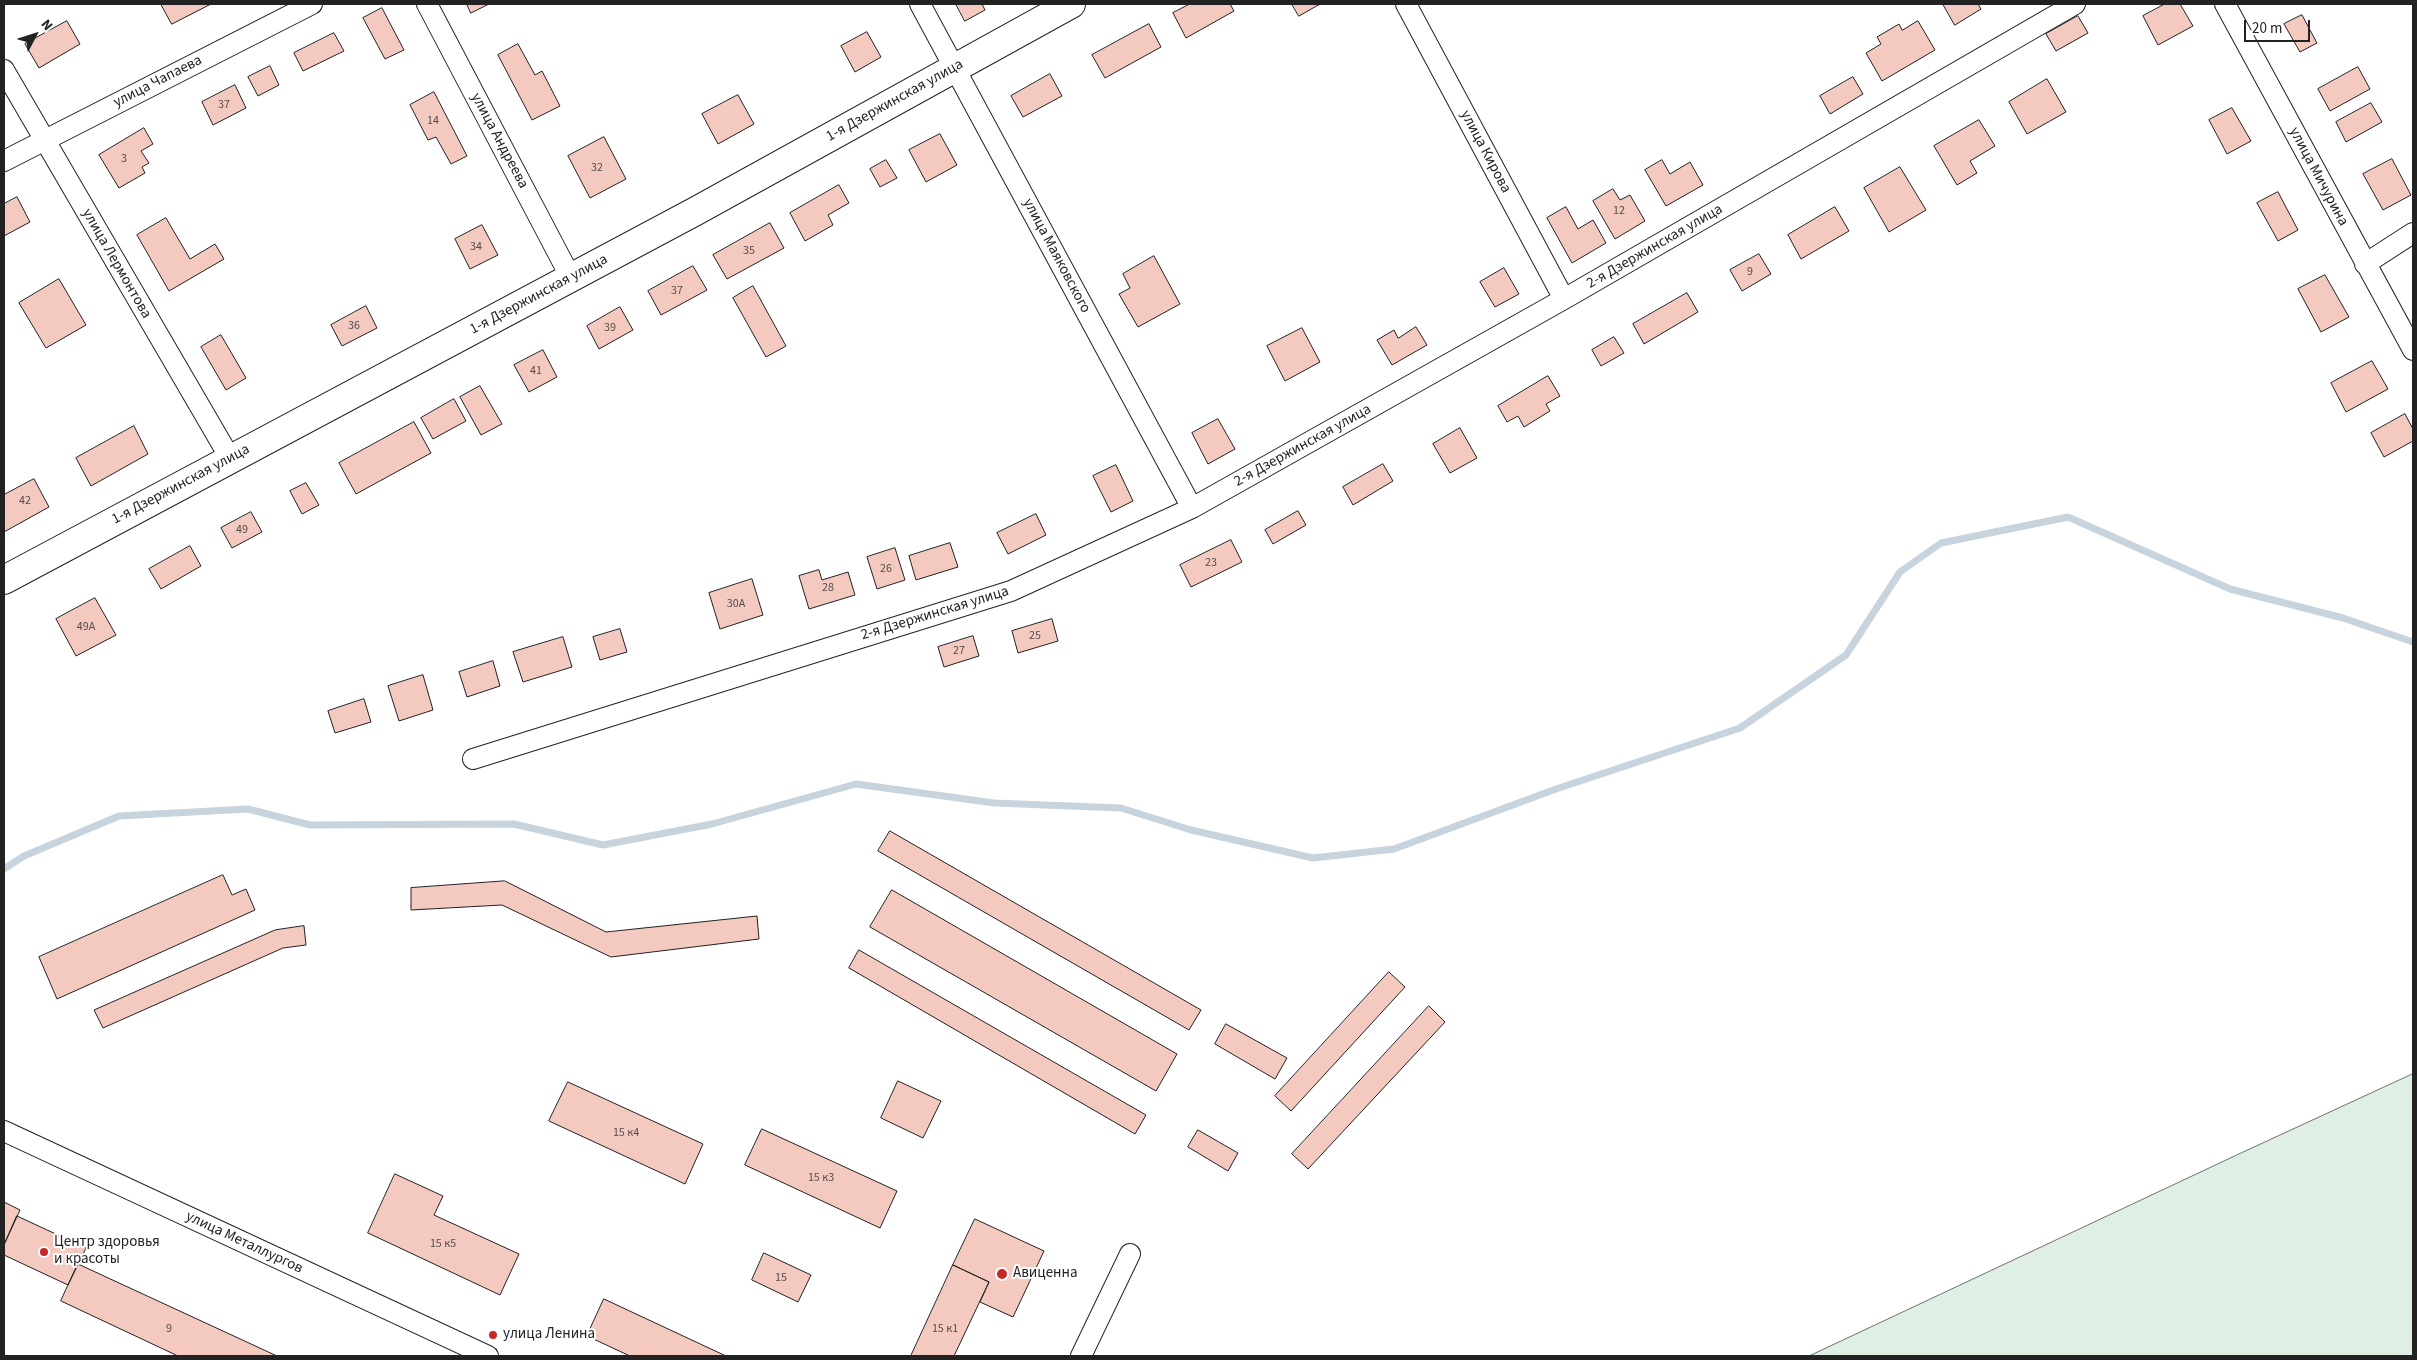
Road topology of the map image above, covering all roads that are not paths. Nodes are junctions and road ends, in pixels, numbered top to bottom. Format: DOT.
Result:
graph roads {
  1 [pos="312,4"];
  2 [pos="427,4"];
  3 [pos="920,4"];
  4 [pos="1071,4"];
  5 [pos="1406,4"];
  6 [pos="2075,4"];
  7 [pos="2225,4"];
  8 [pos="954,68"];
  9 [pos="4,70"];
  10 [pos="44,140"];
  11 [pos="4,161"];
  12 [pos="2413,233"];
  13 [pos="2365,264"];
  14 [pos="571,278"];
  15 [pos="1564,299"];
  16 [pos="2413,350"];
  17 [pos="230,458"];
  18 [pos="1192,508"];
  19 [pos="4,580"];
  20 [pos="473,759"];
  21 [pos="4,1131"];
  22 [pos="1130,1254"];
  23 [pos="487,1356"];
  24 [pos="1081,1356"];
  1 -- 10 [label="street, улица Чапаева"];
  2 -- 14 [label="street, улица Андреева"];
  3 -- 8 [label="street, улица Маяковского"];
  4 -- 8 [label="street, 1-я Дзержинская улица"];
  5 -- 15 [label="street, улица Кирова"];
  6 -- 15 [label="street, 2-я Дзержинская улица"];
  7 -- 13 [label="street, улица Мичурина"];
  8 -- 14 [label="street, 1-я Дзержинская улица"];
  8 -- 18 [label="street, улица Маяковского"];
  9 -- 10 [label="street, улица Лермонтова"];
  10 -- 11 [label="street, улица Чапаева"];
  10 -- 17 [label="street, улица Лермонтова"];
  12 -- 13 [label="street"];
  13 -- 16 [label="street, улица Мичурина"];
  14 -- 17 [label="street, 1-я Дзержинская улица"];
  15 -- 18 [label="street, 2-я Дзержинская улица"];
  17 -- 19 [label="street, 1-я Дзержинская улица"];
  18 -- 20 [label="street, 2-я Дзержинская улица"];
  21 -- 23 [label="street, улица Металлургов"];
  22 -- 24 [label="street"];
}
